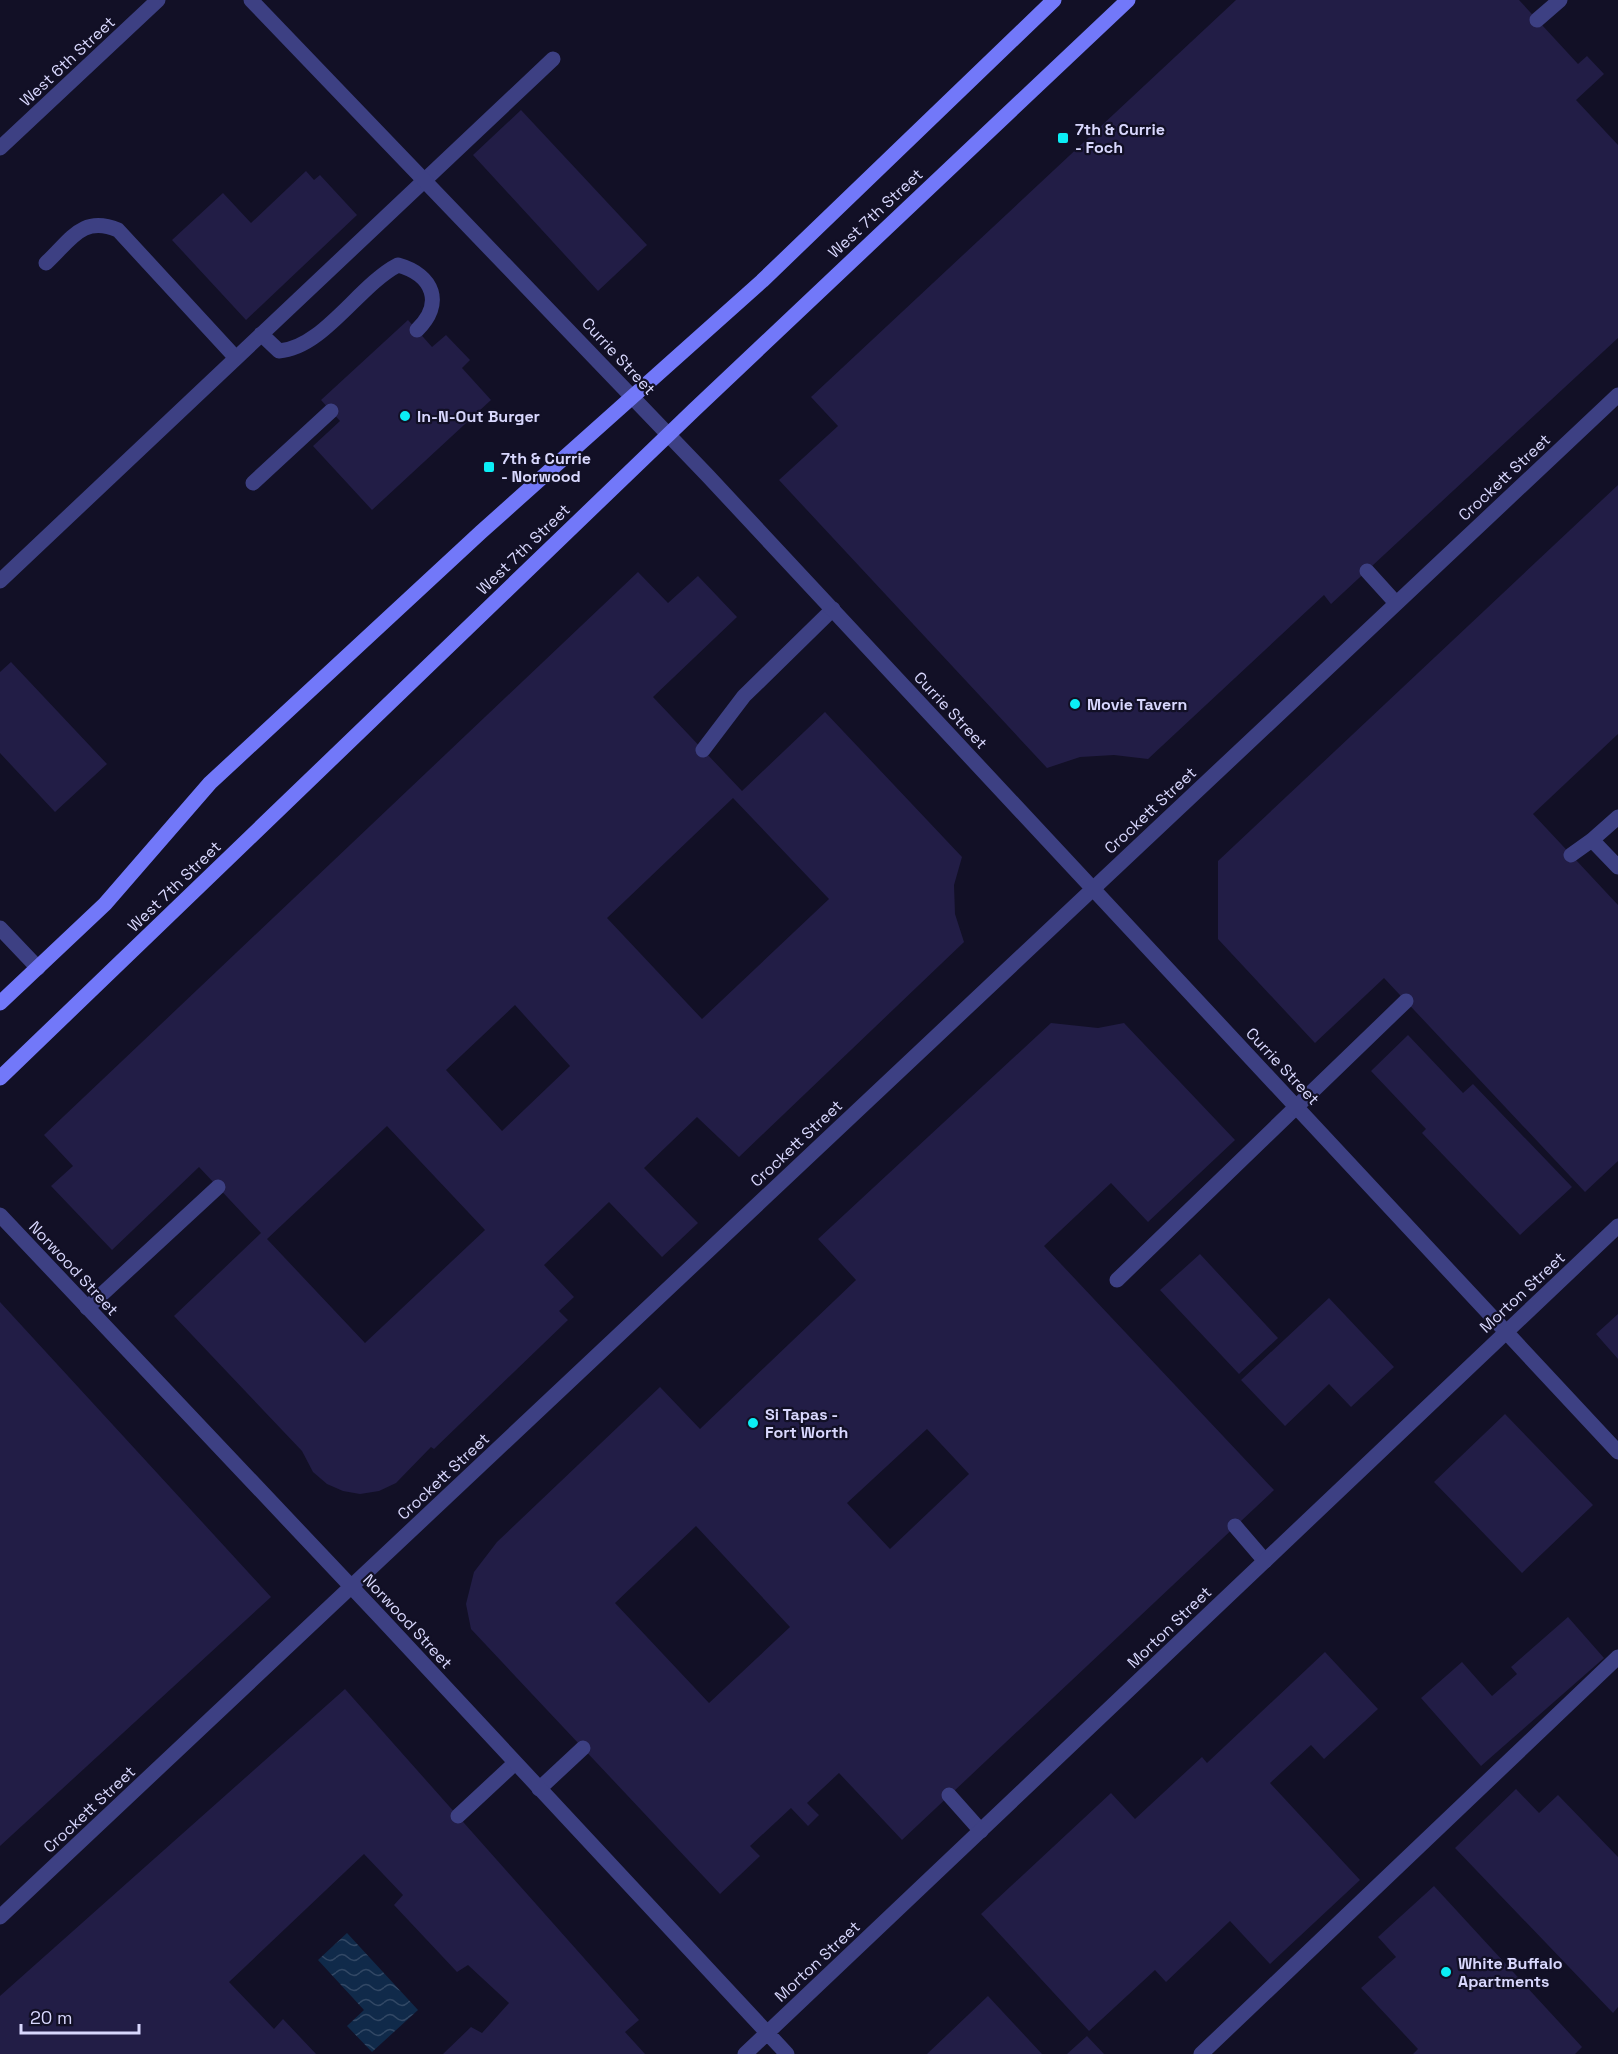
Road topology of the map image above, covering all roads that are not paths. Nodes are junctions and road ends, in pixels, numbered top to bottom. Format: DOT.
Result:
graph roads {
  1 [pos="158,0"];
  2 [pos="251,0"];
  3 [pos="1054,0"];
  4 [pos="1128,0"];
  5 [pos="1560,0"];
  6 [pos="1537,20"];
  7 [pos="553,59"];
  8 [pos="0,148"];
  9 [pos="424,179"];
  10 [pos="46,263"];
  11 [pos="417,330"];
  12 [pos="261,334"];
  13 [pos="236,357"];
  14 [pos="1618,395"];
  15 [pos="633,398"];
  16 [pos="331,411"];
  17 [pos="668,434"];
  18 [pos="253,483"];
  19 [pos="1367,571"];
  20 [pos="0,581"];
  21 [pos="1396,603"];
  22 [pos="833,609"];
  23 [pos="703,750"];
  24 [pos="1618,817"];
  25 [pos="1593,840"];
  26 [pos="1571,855"];
  27 [pos="1618,867"];
  28 [pos="1093,888"];
  29 [pos="0,928"];
  30 [pos="38,968"];
  31 [pos="1406,1001"];
  32 [pos="0,1003"];
  33 [pos="0,1078"];
  34 [pos="1297,1108"];
  35 [pos="218,1187"];
  36 [pos="0,1215"];
  37 [pos="1618,1226"];
  38 [pos="1117,1280"];
  39 [pos="87,1308"];
  40 [pos="1506,1332"];
  41 [pos="1618,1452"];
  42 [pos="1235,1526"];
  43 [pos="1265,1561"];
  44 [pos="351,1586"];
  45 [pos="1618,1657"];
  46 [pos="583,1748"];
  47 [pos="515,1762"];
  48 [pos="539,1789"];
  49 [pos="949,1796"];
  50 [pos="458,1816"];
  51 [pos="981,1831"];
  52 [pos="0,1917"];
  53 [pos="767,2033"];
  54 [pos="745,2054"];
  55 [pos="787,2054"];
  56 [pos="1201,2054"];
  1 -- 8 [label="street, West 6th Street"];
  2 -- 9 [label="street, Currie Street"];
  3 -- 15 [label="main road, West 7th Street"];
  4 -- 17 [label="main road, West 7th Street"];
  5 -- 6 [label="street"];
  7 -- 9 [label="street"];
  9 -- 12 [label="street"];
  9 -- 15 [label="street, Currie Street"];
  10 -- 13 [label="street"];
  11 -- 12 [label="street"];
  12 -- 13 [label="street"];
  13 -- 20 [label="street"];
  14 -- 21 [label="street, Crockett Street"];
  15 -- 17 [label="street, Currie Street"];
  15 -- 30 [label="main road, West 7th Street"];
  16 -- 18 [label="street"];
  17 -- 22 [label="street, Currie Street"];
  17 -- 33 [label="main road, West 7th Street"];
  19 -- 21 [label="street"];
  21 -- 28 [label="street, Crockett Street"];
  22 -- 23 [label="street"];
  22 -- 28 [label="street, Currie Street"];
  24 -- 25 [label="street"];
  25 -- 26 [label="street"];
  25 -- 27 [label="street"];
  28 -- 34 [label="street, Currie Street"];
  28 -- 44 [label="street, Crockett Street"];
  29 -- 30 [label="street"];
  30 -- 32 [label="main road, West 7th Street"];
  31 -- 34 [label="street"];
  34 -- 38 [label="street"];
  34 -- 40 [label="street, Currie Street"];
  35 -- 39 [label="street"];
  36 -- 39 [label="street, Norwood Street"];
  37 -- 40 [label="street, Morton Street"];
  39 -- 44 [label="street, Norwood Street"];
  40 -- 41 [label="street, Currie Street"];
  40 -- 43 [label="street, Morton Street"];
  42 -- 43 [label="street"];
  43 -- 51 [label="street, Morton Street"];
  44 -- 47 [label="street, Norwood Street"];
  44 -- 52 [label="street, Crockett Street"];
  45 -- 56 [label="street"];
  46 -- 48 [label="street"];
  47 -- 48 [label="street, Norwood Street"];
  47 -- 50 [label="street"];
  48 -- 53 [label="street, Norwood Street"];
  49 -- 51 [label="street"];
  51 -- 53 [label="street, Morton Street"];
  53 -- 54 [label="street, Morton Street"];
  53 -- 55 [label="street, Norwood Street"];
}
